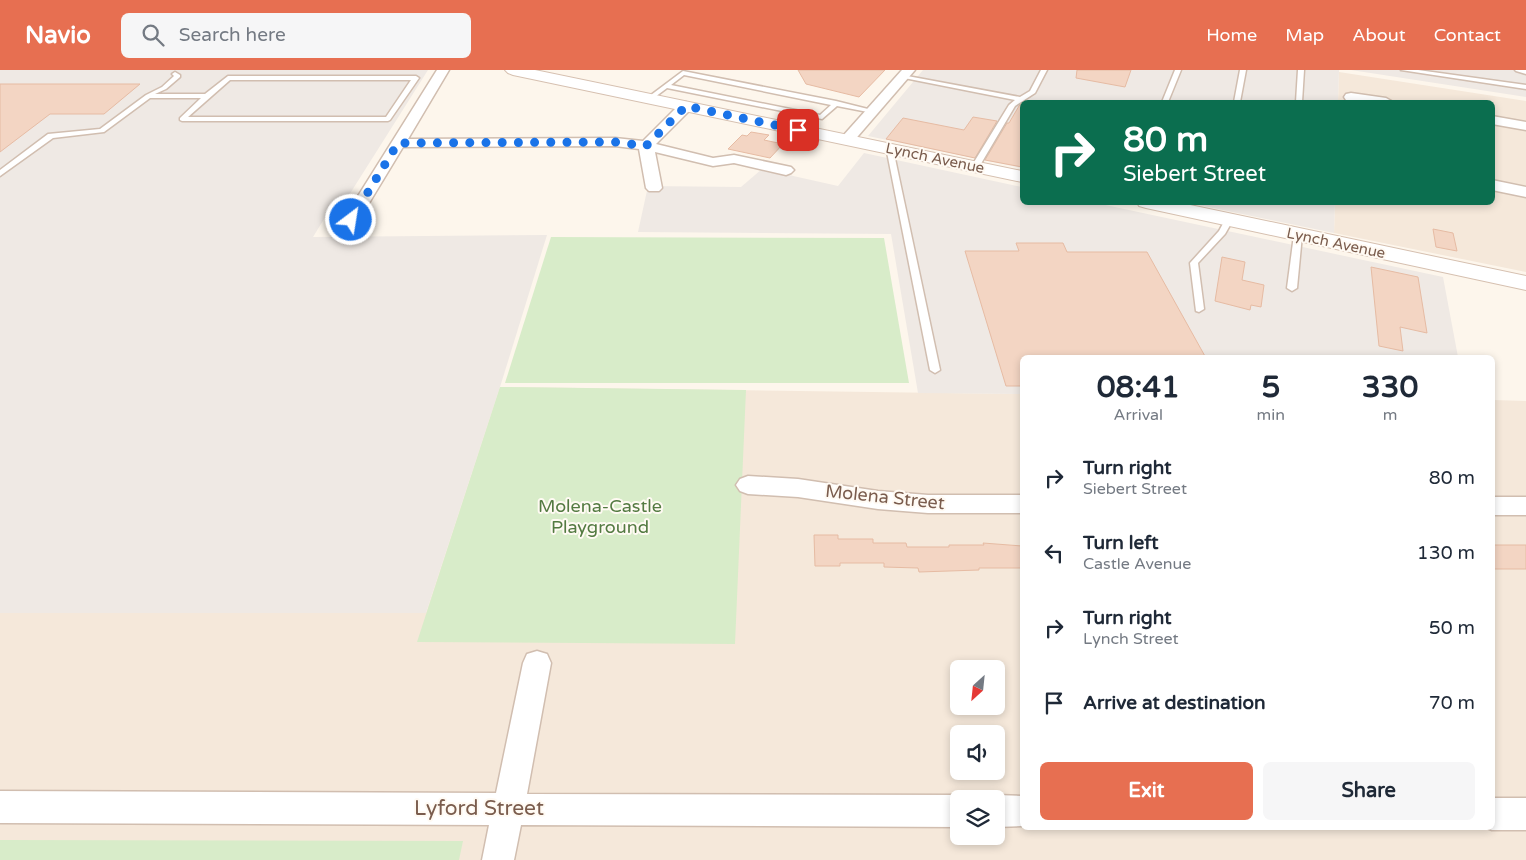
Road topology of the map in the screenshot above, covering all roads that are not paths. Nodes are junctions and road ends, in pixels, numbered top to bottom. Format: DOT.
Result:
graph roads {
  1 [pos="443,70"];
  2 [pos="513,70"];
  3 [pos="1044,70"];
  4 [pos="1178,70"];
  5 [pos="1243,70"];
  6 [pos="1301,70"];
  7 [pos="1404,70"];
  8 [pos="1518,70"];
  9 [pos="177,72"];
  10 [pos="1526,72"];
  11 [pos="906,74"];
  12 [pos="164,78"];
  13 [pos="157,84"];
  14 [pos="666,86"];
  15 [pos="1526,87"];
  16 [pos="778,92"];
  17 [pos="151,94"];
  18 [pos="207,96"];
  19 [pos="1351,97"];
  20 [pos="649,99"];
  21 [pos="1021,99"];
  22 [pos="1166,100"];
  23 [pos="1237,100"];
  24 [pos="1299,100"];
  25 [pos="1372,100"];
  26 [pos="836,103"];
  27 [pos="686,106"];
  28 [pos="873,111"];
  29 [pos="756,112"];
  30 [pos="1495,121"];
  31 [pos="1526,126"];
  32 [pos="847,140"];
  33 [pos="398,143"];
  34 [pos="646,146"];
  35 [pos="890,149"];
  36 [pos="0,161"];
  37 [pos="17,162"];
  38 [pos="975,167"];
  39 [pos="786,170"];
  40 [pos="0,174"];
  41 [pos="1020,177"];
  42 [pos="1495,186"];
  43 [pos="654,188"];
  44 [pos="1526,192"];
  45 [pos="1173,205"];
  46 [pos="351,220"];
  47 [pos="1229,220"];
  48 [pos="1298,235"];
  49 [pos="1526,283"];
  50 [pos="1292,288"];
  51 [pos="1198,309"];
  52 [pos="935,370"];
  53 [pos="748,485"];
  54 [pos="1020,504"];
  55 [pos="1495,506"];
  56 [pos="1526,506"];
  57 [pos="537,663"];
  58 [pos="0,807"];
  59 [pos="508,808"];
  60 [pos="950,811"];
  61 [pos="1005,811"];
  62 [pos="1020,811"];
  63 [pos="1495,814"];
  64 [pos="1526,814"];
  65 [pos="498,860"];
  1 -- 33 [label="street"];
  2 -- 20 [label="street, Lynch Avenue"];
  3 -- 21 [label="lane"];
  4 -- 22 [label="lane"];
  5 -- 23 [label="lane"];
  6 -- 24 [label="lane"];
  7 -- 15 [label="lane"];
  8 -- 10 [label="lane"];
  9 -- 12 [label="lane"];
  9 -- 17 [label="lane"];
  11 -- 21 [label="lane"];
  11 -- 28 [label="street"];
  13 -- 17 [label="lane"];
  14 -- 16 [label="lane"];
  14 -- 20 [label="lane"];
  14 -- 29 [label="lane"];
  16 -- 26 [label="lane"];
  16 -- 29 [label="lane"];
  17 -- 18 [label="lane"];
  17 -- 37 [label="lane"];
  18 -- 18 [label="lane"];
  19 -- 25 [label="street"];
  20 -- 27 [label="street, Lynch Avenue"];
  21 -- 38 [label="lane"];
  26 -- 28 [label="lane"];
  26 -- 29 [label="lane"];
  27 -- 29 [label="street, Lynch Avenue"];
  27 -- 34 [label="street"];
  28 -- 32 [label="street"];
  29 -- 32 [label="street, Lynch Avenue"];
  30 -- 31 [label="street"];
  32 -- 35 [label="street, Lynch Avenue"];
  33 -- 34 [label="street"];
  33 -- 46 [label="street"];
  34 -- 39 [label="street"];
  34 -- 43 [label="street"];
  35 -- 38 [label="street, Lynch Avenue"];
  35 -- 52 [label="lane"];
  36 -- 37 [label="lane"];
  37 -- 40 [label="lane"];
  38 -- 41 [label="street, Lynch Avenue"];
  42 -- 44 [label="street"];
  45 -- 47 [label="street, Lynch Avenue"];
  47 -- 48 [label="street, Lynch Avenue"];
  47 -- 51 [label="lane"];
  48 -- 49 [label="street, Lynch Avenue"];
  48 -- 50 [label="lane"];
  53 -- 54 [label="street, Molena Street"];
  55 -- 56 [label="street"];
  57 -- 59 [label="street"];
  58 -- 59 [label="street, Lyford Street"];
  59 -- 60 [label="street, Lyford Street"];
  59 -- 65 [label="street"];
  61 -- 62 [label="street"];
  63 -- 64 [label="street"];
}
